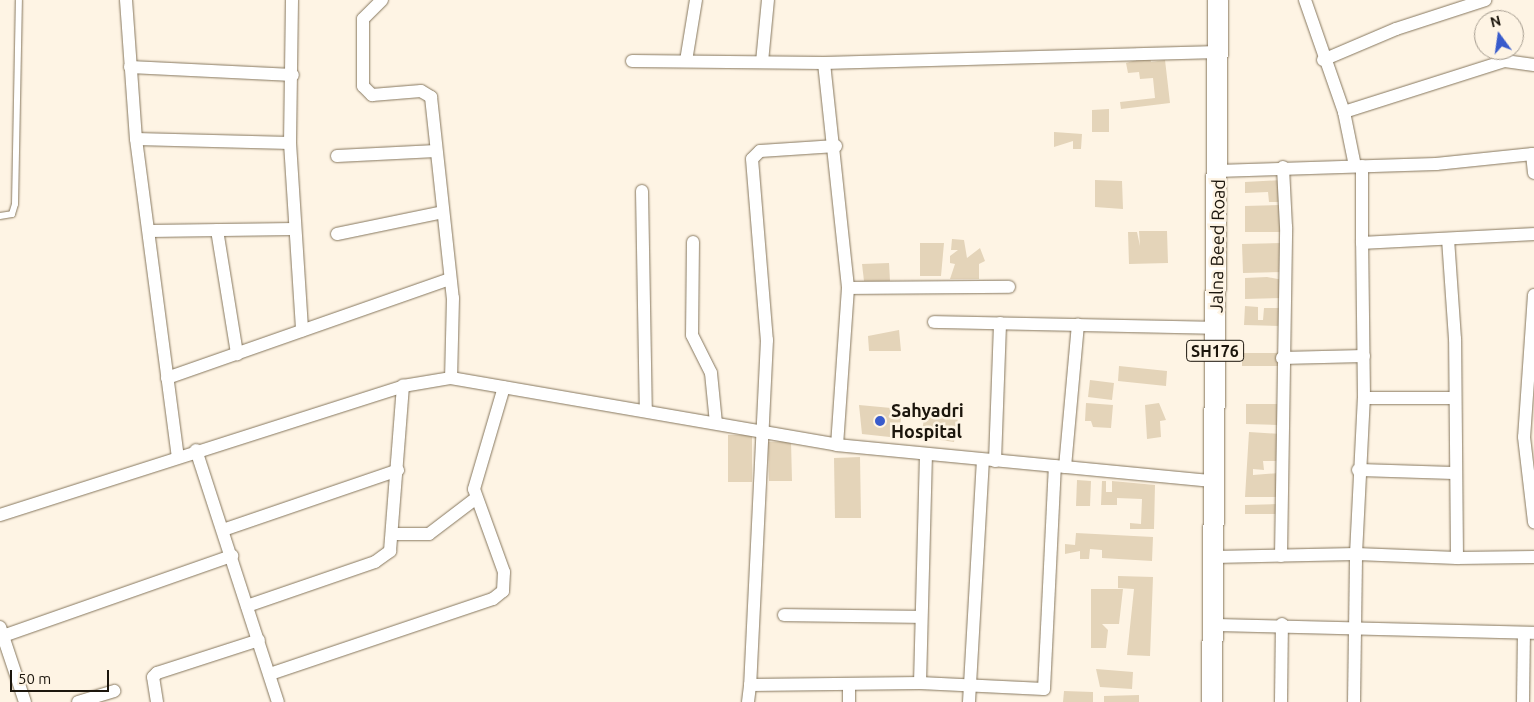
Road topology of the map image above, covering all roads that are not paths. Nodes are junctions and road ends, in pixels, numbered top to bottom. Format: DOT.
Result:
graph roads {
  1 [pos="19,0"];
  2 [pos="126,0"];
  3 [pos="292,0"];
  4 [pos="382,0"];
  5 [pos="696,0"];
  6 [pos="768,0"];
  7 [pos="1218,0"];
  8 [pos="1305,0"];
  9 [pos="1485,0"];
  10 [pos="1219,52"];
  11 [pos="1323,60"];
  12 [pos="632,61"];
  13 [pos="686,61"];
  14 [pos="762,62"];
  15 [pos="824,63"];
  16 [pos="1534,65"];
  17 [pos="130,67"];
  18 [pos="293,74"];
  19 [pos="1344,112"];
  20 [pos="136,138"];
  21 [pos="290,143"];
  22 [pos="836,146"];
  23 [pos="436,151"];
  24 [pos="1533,153"];
  25 [pos="337,156"];
  26 [pos="1359,166"];
  27 [pos="1283,168"];
  28 [pos="1218,171"];
  29 [pos="1534,173"];
  30 [pos="642,191"];
  31 [pos="443,212"];
  32 [pos="0,216"];
  33 [pos="294,229"];
  34 [pos="217,230"];
  35 [pos="149,231"];
  36 [pos="337,234"];
  37 [pos="1534,234"];
  38 [pos="1448,240"];
  39 [pos="693,242"];
  40 [pos="1362,244"];
  41 [pos="450,278"];
  42 [pos="1009,287"];
  43 [pos="848,288"];
  44 [pos="1534,295"];
  45 [pos="934,322"];
  46 [pos="1000,323"];
  47 [pos="1078,325"];
  48 [pos="1216,328"];
  49 [pos="302,331"];
  50 [pos="237,354"];
  51 [pos="1364,356"];
  52 [pos="1282,358"];
  53 [pos="167,378"];
  54 [pos="451,378"];
  55 [pos="403,386"];
  56 [pos="504,387"];
  57 [pos="1364,398"];
  58 [pos="1454,398"];
  59 [pos="646,410"];
  60 [pos="716,423"];
  61 [pos="764,432"];
  62 [pos="838,445"];
  63 [pos="196,450"];
  64 [pos="926,455"];
  65 [pos="178,457"];
  66 [pos="989,461"];
  67 [pos="1060,467"];
  68 [pos="398,470"];
  69 [pos="1358,470"];
  70 [pos="1454,473"];
  71 [pos="1214,480"];
  72 [pos="475,499"];
  73 [pos="0,515"];
  74 [pos="1534,522"];
  75 [pos="223,530"];
  76 [pos="393,534"];
  77 [pos="1356,554"];
  78 [pos="232,556"];
  79 [pos="1281,556"];
  80 [pos="1214,557"];
  81 [pos="1534,557"];
  82 [pos="1457,558"];
  83 [pos="247,606"];
  84 [pos="784,615"];
  85 [pos="921,617"];
  86 [pos="1282,624"];
  87 [pos="1213,625"];
  88 [pos="1356,625"];
  89 [pos="1,632"];
  90 [pos="1529,633"];
  91 [pos="258,640"];
  92 [pos="270,674"];
  93 [pos="920,683"];
  94 [pos="849,684"];
  95 [pos="750,685"];
  96 [pos="970,686"];
  97 [pos="114,691"];
  98 [pos="1044,696"];
  99 [pos="26,702"];
  100 [pos="78,702"];
  101 [pos="157,702"];
  102 [pos="278,702"];
  103 [pos="748,702"];
  104 [pos="849,702"];
  105 [pos="969,702"];
  106 [pos="1212,702"];
  107 [pos="1281,702"];
  108 [pos="1354,702"];
  109 [pos="1523,702"];
  1 -- 32 [label="lane"];
  2 -- 17 [label="street"];
  3 -- 18 [label="street"];
  4 -- 23 [label="street"];
  5 -- 13 [label="street"];
  6 -- 14 [label="street"];
  7 -- 10 [label="main road, Jalna Beed Road / SH176"];
  8 -- 11 [label="street"];
  9 -- 11 [label="street"];
  10 -- 15 [label="street"];
  10 -- 28 [label="main road, Jalna Beed Road / SH176"];
  11 -- 19 [label="street"];
  12 -- 13 [label="street"];
  13 -- 14 [label="street"];
  14 -- 15 [label="street"];
  15 -- 22 [label="street"];
  16 -- 19 [label="street"];
  17 -- 18 [label="street"];
  17 -- 20 [label="street"];
  18 -- 21 [label="street"];
  19 -- 26 [label="street"];
  20 -- 21 [label="street"];
  20 -- 35 [label="street"];
  21 -- 33 [label="street"];
  22 -- 43 [label="street"];
  22 -- 61 [label="street"];
  23 -- 25 [label="street"];
  23 -- 31 [label="street"];
  24 -- 26 [label="street"];
  24 -- 29 [label="street"];
  26 -- 27 [label="street"];
  26 -- 40 [label="street"];
  27 -- 28 [label="street"];
  27 -- 52 [label="street"];
  28 -- 48 [label="main road, Jalna Beed Road / SH176"];
  30 -- 59 [label="street"];
  31 -- 36 [label="street"];
  31 -- 41 [label="street"];
  33 -- 34 [label="street"];
  33 -- 49 [label="street"];
  34 -- 35 [label="street"];
  34 -- 50 [label="street"];
  35 -- 53 [label="street"];
  37 -- 38 [label="street"];
  38 -- 40 [label="street"];
  38 -- 58 [label="street"];
  39 -- 60 [label="street"];
  40 -- 51 [label="street"];
  41 -- 49 [label="street"];
  41 -- 54 [label="street"];
  42 -- 43 [label="street"];
  43 -- 62 [label="street"];
  44 -- 74 [label="street"];
  45 -- 46 [label="street"];
  46 -- 47 [label="street"];
  46 -- 66 [label="street"];
  47 -- 48 [label="street"];
  47 -- 67 [label="street"];
  48 -- 71 [label="main road, Jalna Beed Road / SH176"];
  49 -- 50 [label="street"];
  50 -- 53 [label="street"];
  51 -- 52 [label="street"];
  51 -- 57 [label="street"];
  52 -- 79 [label="street"];
  53 -- 65 [label="street"];
  54 -- 55 [label="street"];
  54 -- 56 [label="street"];
  55 -- 63 [label="street"];
  55 -- 68 [label="street"];
  56 -- 59 [label="street"];
  56 -- 72 [label="street"];
  57 -- 58 [label="street"];
  57 -- 69 [label="street"];
  58 -- 70 [label="street"];
  59 -- 60 [label="street"];
  60 -- 61 [label="street"];
  61 -- 62 [label="street"];
  61 -- 95 [label="street"];
  62 -- 64 [label="street"];
  63 -- 65 [label="street"];
  63 -- 75 [label="street"];
  64 -- 66 [label="street"];
  64 -- 85 [label="street"];
  65 -- 73 [label="street"];
  66 -- 67 [label="street"];
  66 -- 96 [label="street"];
  67 -- 71 [label="street"];
  67 -- 98 [label="street"];
  68 -- 75 [label="street"];
  68 -- 76 [label="street"];
  69 -- 70 [label="street"];
  69 -- 77 [label="street"];
  70 -- 82 [label="street"];
  71 -- 80 [label="main road, Jalna Beed Road / SH176"];
  72 -- 76 [label="street"];
  72 -- 92 [label="street"];
  75 -- 78 [label="street"];
  76 -- 83 [label="street"];
  77 -- 79 [label="street"];
  77 -- 82 [label="street"];
  77 -- 88 [label="street"];
  78 -- 83 [label="street"];
  78 -- 89 [label="street"];
  79 -- 80 [label="street"];
  80 -- 87 [label="main road, Jalna Beed Road / SH176"];
  81 -- 82 [label="street"];
  83 -- 91 [label="street"];
  84 -- 85 [label="street"];
  85 -- 93 [label="street"];
  86 -- 87 [label="street"];
  86 -- 88 [label="street"];
  86 -- 107 [label="street"];
  87 -- 106 [label="main road, Jalna Beed Road / SH176"];
  88 -- 90 [label="street"];
  88 -- 108 [label="street"];
  89 -- 99 [label="street"];
  90 -- 109 [label="street"];
  91 -- 92 [label="street"];
  91 -- 101 [label="street"];
  92 -- 102 [label="street"];
  93 -- 94 [label="street"];
  93 -- 96 [label="street"];
  94 -- 95 [label="street"];
  94 -- 104 [label="street"];
  95 -- 103 [label="street"];
  96 -- 98 [label="street"];
  96 -- 105 [label="street"];
  97 -- 100 [label="street"];
}
